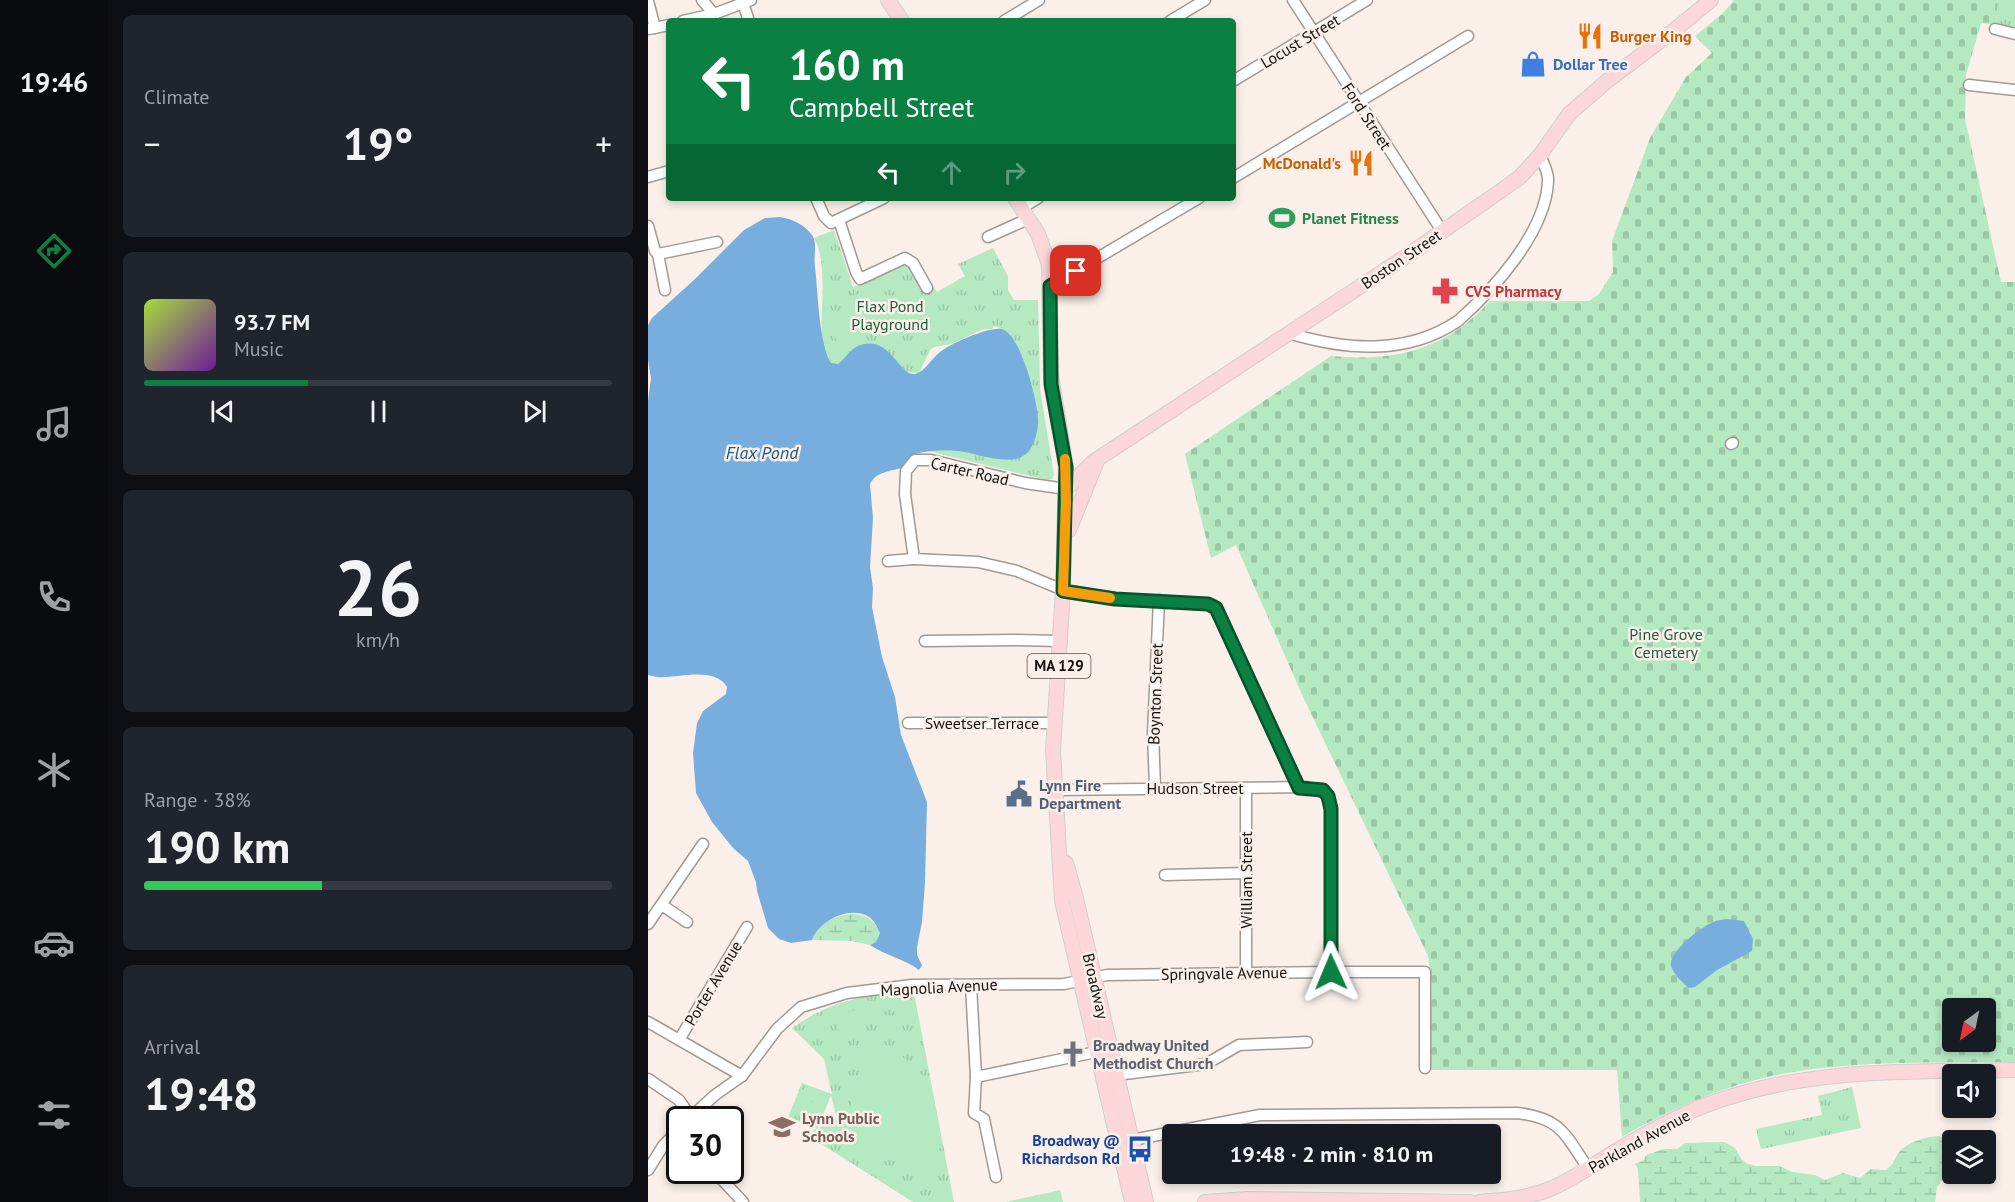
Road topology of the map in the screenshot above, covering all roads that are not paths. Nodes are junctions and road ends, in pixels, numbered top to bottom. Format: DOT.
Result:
graph roads {
  1 [pos="702,0"];
  2 [pos="888,0"];
  3 [pos="1039,0"];
  4 [pos="1205,0"];
  5 [pos="1293,0"];
  6 [pos="1367,0"];
  7 [pos="1711,0"];
  8 [pos="648,1"];
  9 [pos="747,1"];
  10 [pos="714,14"];
  11 [pos="697,18"];
  12 [pos="749,18"];
  13 [pos="900,18"];
  14 [pos="1009,18"];
  15 [pos="1175,18"];
  16 [pos="666,26"];
  17 [pos="651,29"];
  18 [pos="1995,29"];
  19 [pos="1313,33"];
  20 [pos="2015,34"];
  21 [pos="1468,36"];
  22 [pos="1236,79"];
  23 [pos="1969,85"];
  24 [pos="2015,90"];
  25 [pos="1359,103"];
  26 [pos="1540,154"];
  27 [pos="666,172"];
  28 [pos="1236,176"];
  29 [pos="648,177"];
  30 [pos="817,201"];
  31 [pos="878,201"];
  32 [pos="1193,201"];
  33 [pos="1022,208"];
  34 [pos="839,220"];
  35 [pos="648,226"];
  36 [pos="1442,231"];
  37 [pos="988,237"];
  38 [pos="717,242"];
  39 [pos="658,254"];
  40 [pos="1050,286"];
  41 [pos="927,288"];
  42 [pos="665,290"];
  43 [pos="1288,333"];
  44 [pos="1098,460"];
  45 [pos="1066,489"];
  46 [pos="1064,542"];
  47 [pos="914,559"];
  48 [pos="888,561"];
  49 [pos="1063,591"];
  50 [pos="1159,600"];
  51 [pos="925,641"];
  52 [pos="1060,641"];
  53 [pos="908,723"];
  54 [pos="1055,723"];
  55 [pos="1155,788"];
  56 [pos="1246,788"];
  57 [pos="1299,788"];
  58 [pos="1055,790"];
  59 [pos="703,844"];
  60 [pos="1246,873"];
  61 [pos="1165,875"];
  62 [pos="662,904"];
  63 [pos="687,922"];
  64 [pos="648,924"];
  65 [pos="747,927"];
  66 [pos="1246,972"];
  67 [pos="1331,972"];
  68 [pos="1087,979"];
  69 [pos="971,985"];
  70 [pos="648,1022"];
  71 [pos="679,1040"];
  72 [pos="1307,1042"];
  73 [pos="1096,1052"];
  74 [pos="1425,1068"];
  75 [pos="2015,1070"];
  76 [pos="1116,1075"];
  77 [pos="741,1076"];
  78 [pos="976,1077"];
  79 [pos="648,1079"];
  80 [pos="683,1106"];
  81 [pos="703,1106"];
  82 [pos="1131,1140"];
  83 [pos="1117,1143"];
  84 [pos="666,1147"];
  85 [pos="1588,1168"];
  86 [pos="648,1170"];
  87 [pos="996,1177"];
  88 [pos="726,1184"];
  89 [pos="743,1202"];
  90 [pos="1132,1202"];
  91 [pos="1146,1202"];
  92 [pos="1205,1202"];
  93 [pos="1470,1202"];
  94 [pos="1479,1202"];
  1 -- 10 [label="street"];
  2 -- 13 [label="main road"];
  3 -- 14 [label="street"];
  4 -- 15 [label="street"];
  5 -- 19 [label="street, Ford Street"];
  6 -- 19 [label="street, Locust Street"];
  7 -- 26 [label="main road, Boston Street"];
  8 -- 17 [label="street"];
  9 -- 10 [label="street"];
  9 -- 12 [label="street"];
  10 -- 11 [label="street"];
  16 -- 17 [label="street"];
  18 -- 20 [label="street"];
  19 -- 22 [label="street, Locust Street"];
  19 -- 25 [label="street, Ford Street"];
  21 -- 25 [label="street"];
  23 -- 24 [label="street"];
  25 -- 28 [label="street"];
  25 -- 36 [label="street, Ford Street"];
  26 -- 36 [label="main road, Boston Street"];
  26 -- 43 [label="street"];
  27 -- 29 [label="street"];
  30 -- 34 [label="street"];
  31 -- 34 [label="street"];
  32 -- 40 [label="street"];
  33 -- 37 [label="street"];
  33 -- 40 [label="main road, Broadway"];
  34 -- 41 [label="street"];
  35 -- 39 [label="street"];
  36 -- 43 [label="main road, Boston Street"];
  38 -- 39 [label="street"];
  39 -- 42 [label="street"];
  40 -- 45 [label="main road, Broadway"];
  43 -- 44 [label="main road, Boston Street"];
  44 -- 45 [label="main road, Boston Street"];
  44 -- 46 [label="main road, MA 129"];
  45 -- 46 [label="main road, Broadway / MA 129"];
  45 -- 47 [label="street, Carter Road"];
  46 -- 49 [label="main road, Broadway / MA 129"];
  47 -- 48 [label="street"];
  47 -- 49 [label="street"];
  49 -- 50 [label="street"];
  49 -- 52 [label="main road, Broadway / MA 129"];
  50 -- 55 [label="street, Boynton Street"];
  50 -- 57 [label="street"];
  51 -- 52 [label="street"];
  52 -- 54 [label="main road, Broadway / MA 129"];
  53 -- 54 [label="street, Sweetser Terrace"];
  54 -- 58 [label="main road, Broadway / MA 129"];
  55 -- 56 [label="street, Hudson Street"];
  55 -- 58 [label="street, Hudson Street"];
  56 -- 57 [label="street, Hudson Street"];
  56 -- 60 [label="street, William Street"];
  57 -- 67 [label="street, Hudson Street"];
  58 -- 68 [label="main road, Broadway / MA 129"];
  59 -- 62 [label="street"];
  60 -- 61 [label="street"];
  60 -- 66 [label="street, William Street"];
  62 -- 63 [label="street"];
  62 -- 64 [label="street"];
  65 -- 71 [label="street, Porter Avenue"];
  66 -- 67 [label="street, Springvale Avenue"];
  66 -- 68 [label="street, Springvale Avenue"];
  67 -- 74 [label="street, Springvale Avenue"];
  68 -- 69 [label="street, Magnolia Avenue"];
  68 -- 73 [label="main road, Broadway / MA 129"];
  68 -- 76 [label="main road, Broadway / MA 129"];
  69 -- 77 [label="street, Magnolia Avenue"];
  69 -- 78 [label="street"];
  70 -- 71 [label="street"];
  71 -- 77 [label="street"];
  72 -- 76 [label="street"];
  73 -- 78 [label="street"];
  73 -- 83 [label="main road, Broadway / MA 129"];
  75 -- 85 [label="main road, Parkland Avenue"];
  76 -- 82 [label="main road, Broadway / MA 129"];
  77 -- 81 [label="street, Magnolia Avenue"];
  78 -- 87 [label="street"];
  79 -- 80 [label="street"];
  82 -- 83 [label="street"];
  82 -- 85 [label="street"];
  82 -- 91 [label="main road, Broadway / MA 129"];
  83 -- 90 [label="main road, Broadway / MA 129"];
  84 -- 86 [label="street"];
  85 -- 94 [label="main road, Parkland Avenue"];
  88 -- 89 [label="street"];
  92 -- 93 [label="main road"];
}
